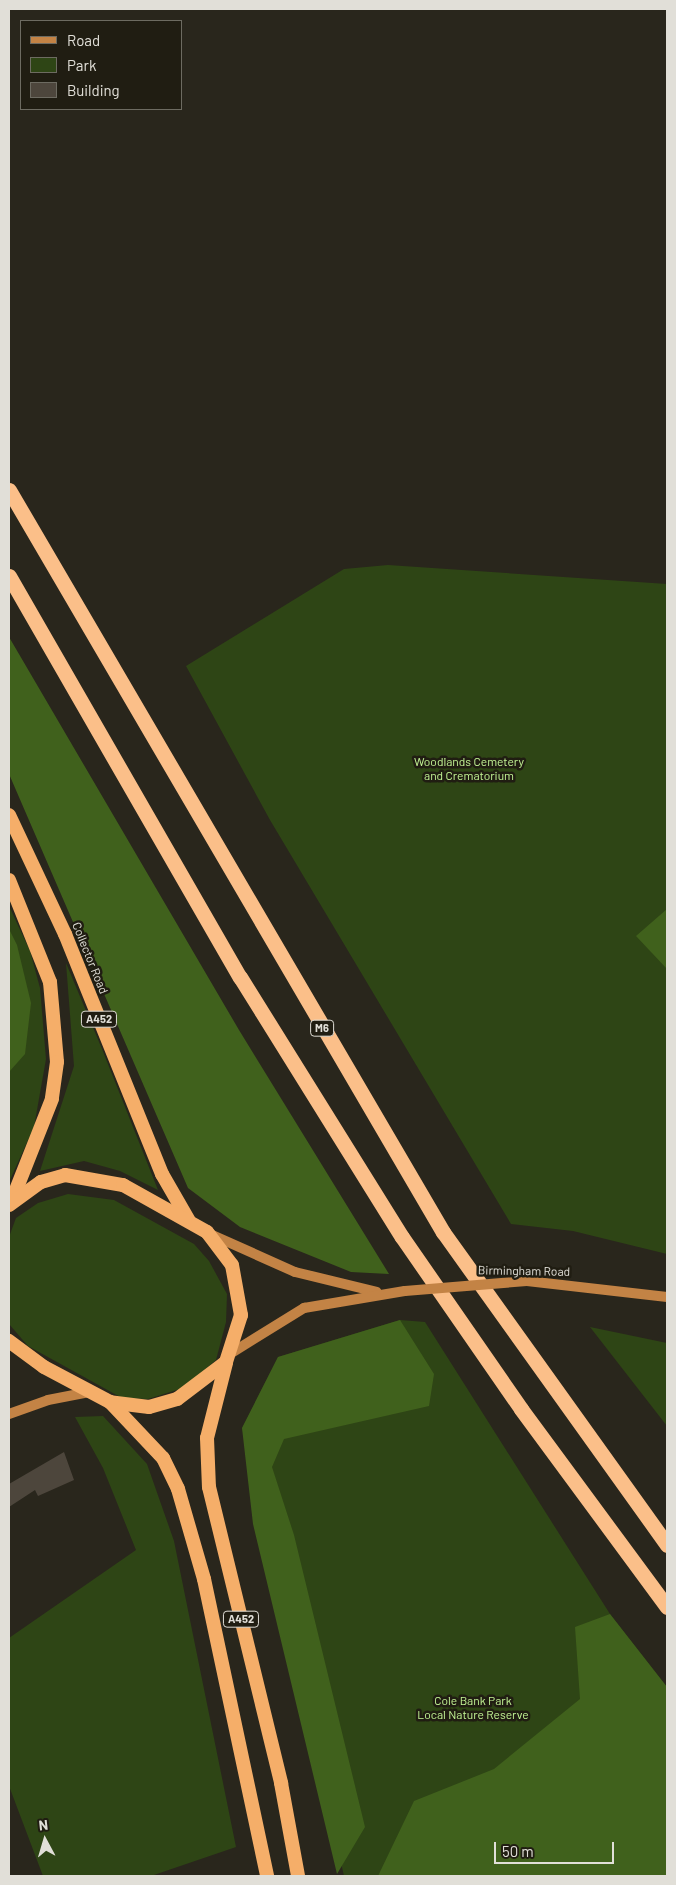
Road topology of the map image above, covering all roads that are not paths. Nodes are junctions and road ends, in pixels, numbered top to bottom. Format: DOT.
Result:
graph roads {
  1 [pos="9,490"];
  2 [pos="9,576"];
  3 [pos="9,815"];
  4 [pos="9,880"];
  5 [pos="10,1203"];
  6 [pos="189,1222"];
  7 [pos="207,1232"];
  8 [pos="380,1293"];
  9 [pos="667,1297"];
  10 [pos="9,1341"];
  11 [pos="229,1357"];
  12 [pos="89,1392"];
  13 [pos="110,1402"];
  14 [pos="9,1414"];
  15 [pos="667,1545"];
  16 [pos="667,1606"];
  17 [pos="267,1876"];
  18 [pos="298,1876"];
  1 -- 15 [label="highway, M6"];
  2 -- 16 [label="highway"];
  3 -- 6 [label="highway, Collector Road / A452"];
  4 -- 5 [label="highway, A452"];
  5 -- 6 [label="highway, A452"];
  6 -- 7 [label="highway, A452"];
  7 -- 8 [label="main road, Birmingham Road"];
  7 -- 11 [label="highway, A452"];
  8 -- 9 [label="main road, Birmingham Road, bridge"];
  8 -- 11 [label="main road, Birmingham Road"];
  10 -- 12 [label="highway, A452"];
  11 -- 13 [label="highway, A452"];
  11 -- 18 [label="highway, A452"];
  12 -- 13 [label="highway, A452"];
  12 -- 14 [label="main road"];
  13 -- 17 [label="highway, A452"];
}
